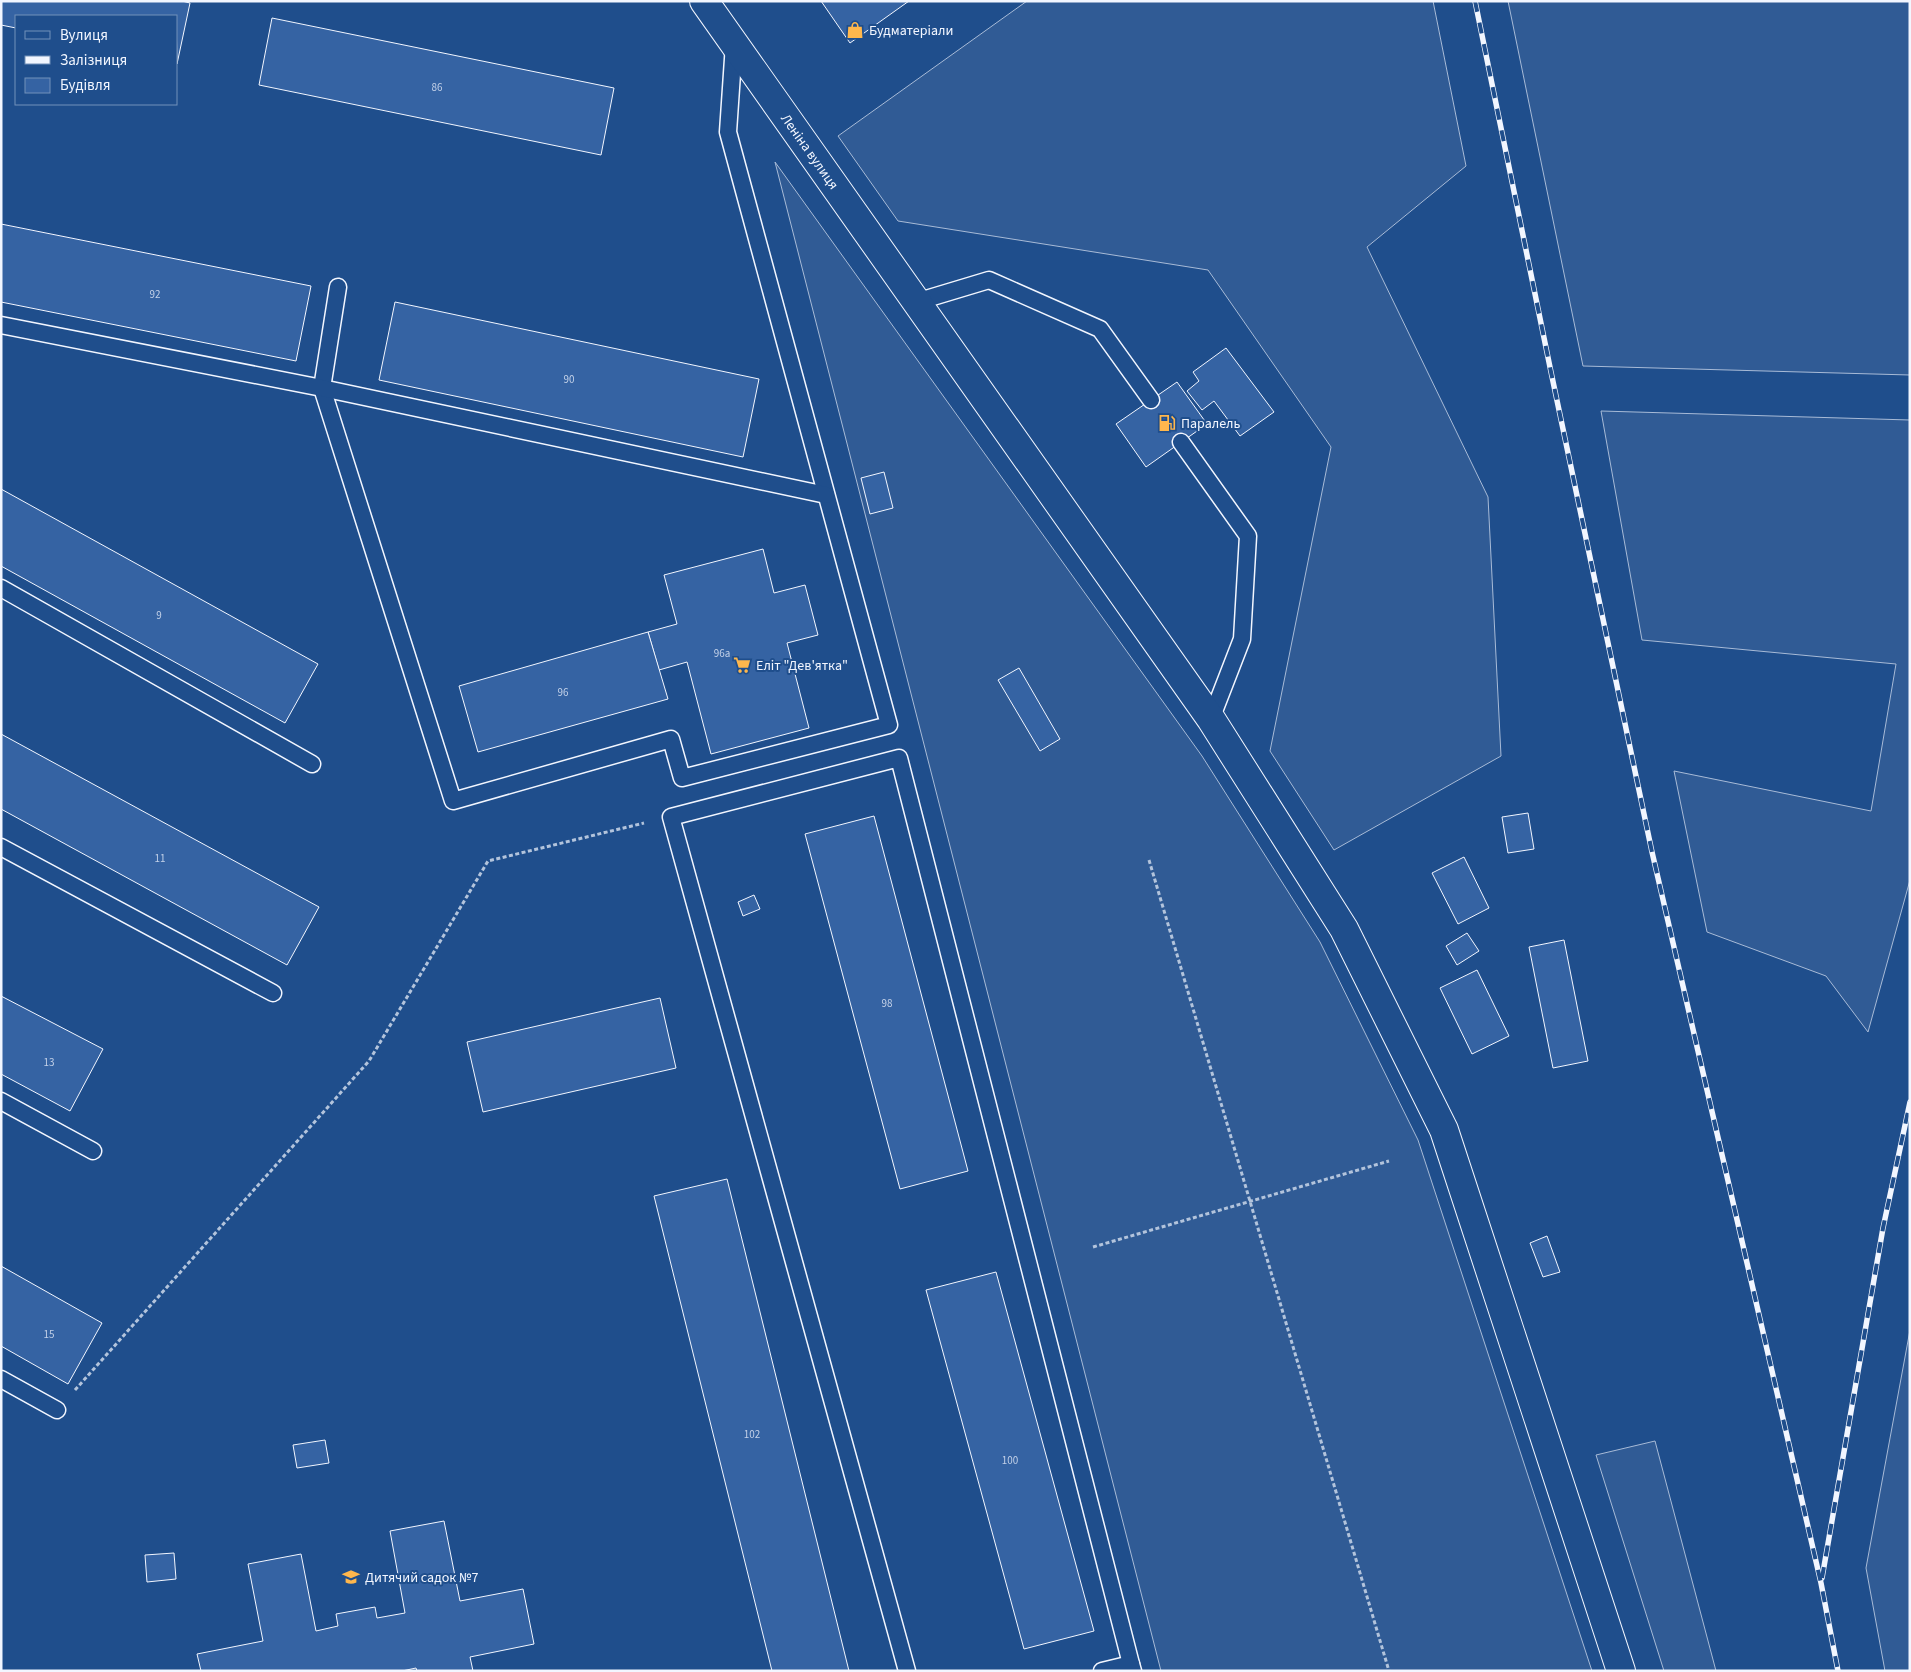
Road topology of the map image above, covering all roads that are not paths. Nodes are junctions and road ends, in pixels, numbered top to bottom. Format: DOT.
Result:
graph roads {
  1 [pos="704,1"];
  2 [pos="734,44"];
  3 [pos="338,287"];
  4 [pos="916,302"];
  5 [pos="1,325"];
  6 [pos="322,388"];
  7 [pos="1151,400"];
  8 [pos="1181,442"];
  9 [pos="826,495"];
  10 [pos="1,588"];
  11 [pos="1211,719"];
  12 [pos="312,764"];
  13 [pos="1,847"];
  14 [pos="273,993"];
  15 [pos="1,1101"];
  16 [pos="93,1151"];
  17 [pos="1,1379"];
  18 [pos="57,1410"];
  19 [pos="1132,1667"];
  20 [pos="907,1671"];
  21 [pos="1102,1671"];
  22 [pos="1621,1671"];
  1 -- 2 [label="main road, Леніна вулиця"];
  2 -- 4 [label="main road, Леніна вулиця"];
  2 -- 9 [label="lane"];
  3 -- 6 [label="lane"];
  4 -- 7 [label="lane"];
  4 -- 11 [label="main road, Леніна вулиця"];
  5 -- 6 [label="lane"];
  6 -- 9 [label="lane"];
  6 -- 9 [label="lane"];
  8 -- 11 [label="lane"];
  10 -- 12 [label="lane"];
  11 -- 22 [label="main road, Леніна вулиця"];
  13 -- 14 [label="lane"];
  15 -- 16 [label="lane"];
  17 -- 18 [label="lane"];
  19 -- 20 [label="lane"];
  19 -- 21 [label="lane"];
}
